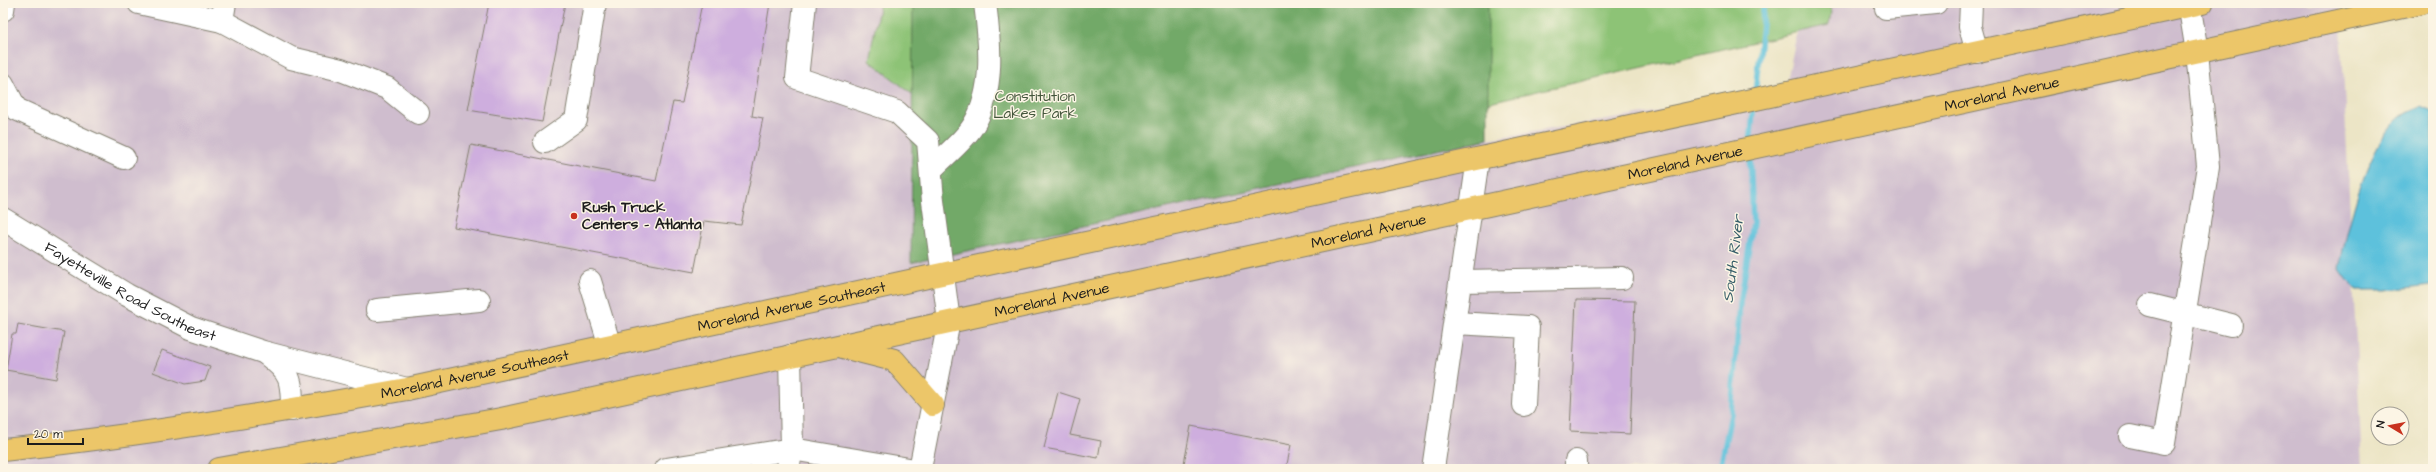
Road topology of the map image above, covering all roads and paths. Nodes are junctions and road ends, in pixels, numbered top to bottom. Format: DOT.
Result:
graph roads {
  1 [pos="4,3"];
  2 [pos="139,3"];
  3 [pos="595,3"];
  4 [pos="805,3"];
  5 [pos="985,3"];
  6 [pos="1886,3"];
  7 [pos="1936,3"];
  8 [pos="1971,3"];
  9 [pos="2421,3"];
  10 [pos="2193,4"];
  11 [pos="2161,8"];
  12 [pos="3,10"];
  13 [pos="223,12"];
  14 [pos="1977,52"];
  15 [pos="2197,52"];
  16 [pos="3,84"];
  17 [pos="418,113"];
  18 [pos="545,142"];
  19 [pos="124,158"];
  20 [pos="1478,159"];
  21 [pos="930,170"];
  22 [pos="1472,209"];
  23 [pos="3,219"];
  24 [pos="943,275"];
  25 [pos="1622,278"];
  26 [pos="590,281"];
  27 [pos="1461,281"];
  28 [pos="479,300"];
  29 [pos="2150,305"];
  30 [pos="378,310"];
  31 [pos="2185,314"];
  32 [pos="949,321"];
  33 [pos="1455,322"];
  34 [pos="2231,325"];
  35 [pos="838,345"];
  36 [pos="610,346"];
  37 [pos="264,352"];
  38 [pos="790,356"];
  39 [pos="406,389"];
  40 [pos="932,405"];
  41 [pos="1524,405"];
  42 [pos="292,410"];
  43 [pos="2130,436"];
  44 [pos="3,450"];
  45 [pos="790,459"];
  46 [pos="219,469"];
  47 [pos="666,469"];
  48 [pos="909,469"];
  49 [pos="920,469"];
  50 [pos="1432,469"];
  1 -- 12 [label="street"];
  2 -- 13 [label="street"];
  3 -- 18 [label="street"];
  4 -- 21 [label="street"];
  5 -- 21 [label="street"];
  6 -- 7 [label="street"];
  8 -- 14 [label="street"];
  9 -- 15 [label="highway, Moreland Avenue"];
  10 -- 11 [label="highway"];
  10 -- 15 [label="street"];
  11 -- 14 [label="highway"];
  13 -- 17 [label="street"];
  14 -- 20 [label="highway"];
  15 -- 22 [label="highway, Moreland Avenue"];
  15 -- 31 [label="street"];
  16 -- 19 [label="street"];
  20 -- 22 [label="street"];
  20 -- 24 [label="highway"];
  21 -- 24 [label="street"];
  22 -- 27 [label="street"];
  22 -- 32 [label="highway, Moreland Avenue"];
  23 -- 37 [label="street, Fayetteville Road Southeast"];
  24 -- 32 [label="street"];
  24 -- 36 [label="highway, Moreland Avenue Southeast"];
  25 -- 27 [label="street"];
  26 -- 36 [label="street"];
  27 -- 33 [label="street"];
  28 -- 30 [label="street"];
  29 -- 31 [label="street"];
  31 -- 34 [label="street"];
  31 -- 43 [label="street"];
  32 -- 35 [label="highway"];
  32 -- 40 [label="street"];
  33 -- 41 [label="street"];
  33 -- 50 [label="street"];
  35 -- 38 [label="highway"];
  35 -- 40 [label="highway"];
  36 -- 39 [label="highway, Moreland Avenue Southeast"];
  37 -- 39 [label="street, Fayetteville Road Southeast"];
  37 -- 42 [label="street, Fayetteville Road Southeast"];
  38 -- 45 [label="street"];
  38 -- 46 [label="highway"];
  39 -- 42 [label="highway, Moreland Avenue Southeast"];
  40 -- 49 [label="street"];
  42 -- 44 [label="highway, Moreland Avenue Southeast"];
  45 -- 47 [label="street"];
  45 -- 48 [label="street"];
}
